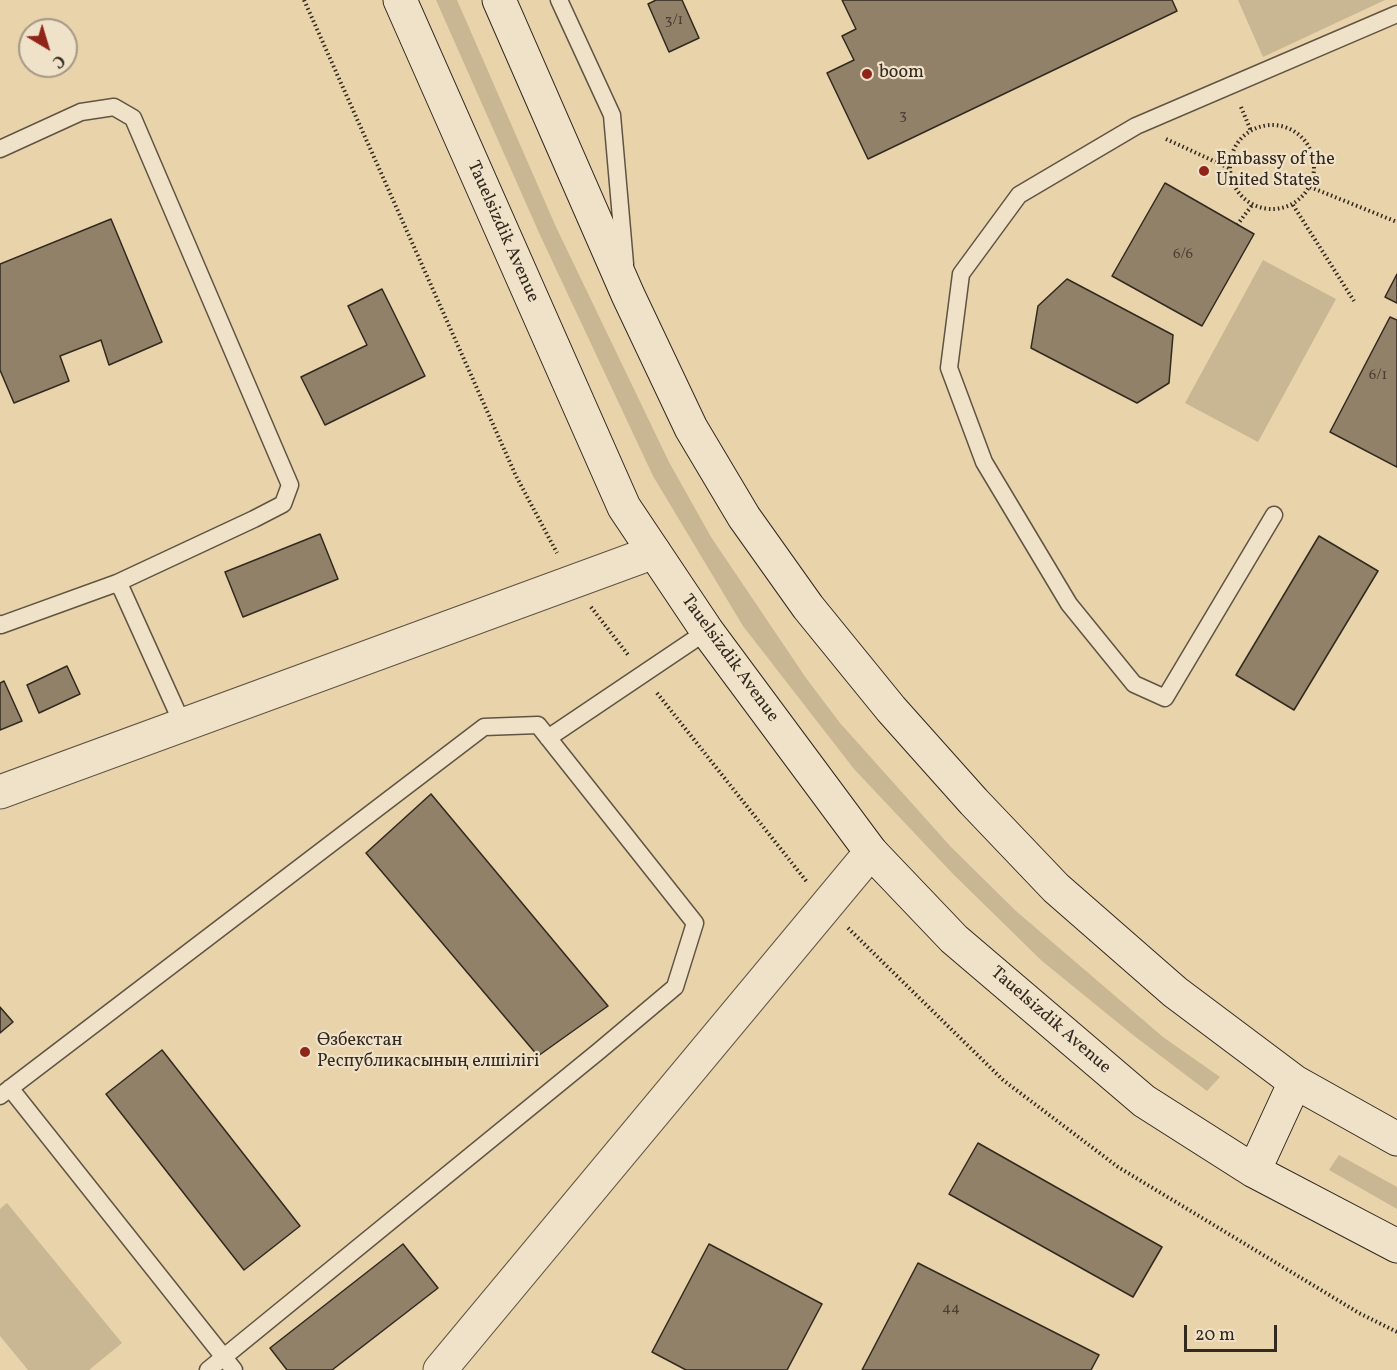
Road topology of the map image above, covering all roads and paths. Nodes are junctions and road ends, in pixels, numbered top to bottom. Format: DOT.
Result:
graph roads {
  1 [pos="400,0"];
  2 [pos="499,0"];
  3 [pos="559,0"];
  4 [pos="1397,15"];
  5 [pos="1136,126"];
  6 [pos="0,148"];
  7 [pos="1230,169"];
  8 [pos="1310,187"];
  9 [pos="1253,204"];
  10 [pos="1293,205"];
  11 [pos="1397,222"];
  12 [pos="1237,225"];
  13 [pos="628,295"];
  14 [pos="1354,301"];
  15 [pos="1274,515"];
  16 [pos="654,552"];
  17 [pos="117,583"];
  18 [pos="0,624"];
  19 [pos="707,631"];
  20 [pos="183,724"];
  21 [pos="548,738"];
  22 [pos="0,792"];
  23 [pos="872,852"];
  24 [pos="1295,1082"];
  25 [pos="5,1092"];
  26 [pos="1397,1139"];
  27 [pos="1254,1171"];
  28 [pos="1397,1246"];
  29 [pos="229,1364"];
  30 [pos="208,1370"];
  31 [pos="440,1370"];
  1 -- 16 [label="main road, Tauelsizdik Avenue"];
  2 -- 13 [label="main road"];
  3 -- 13 [label="lane"];
  4 -- 5 [label="lane"];
  5 -- 7 [label="path"];
  5 -- 15 [label="lane"];
  6 -- 17 [label="lane"];
  7 -- 8 [label="path"];
  7 -- 9 [label="path"];
  8 -- 10 [label="path"];
  8 -- 11 [label="path"];
  9 -- 10 [label="path"];
  9 -- 12 [label="path"];
  10 -- 14 [label="path"];
  13 -- 24 [label="main road"];
  16 -- 19 [label="main road, Tauelsizdik Avenue"];
  16 -- 20 [label="main road"];
  17 -- 18 [label="lane"];
  17 -- 20 [label="lane"];
  19 -- 21 [label="lane"];
  19 -- 23 [label="main road, Tauelsizdik Avenue"];
  20 -- 22 [label="main road"];
  21 -- 25 [label="lane"];
  21 -- 29 [label="lane"];
  23 -- 27 [label="main road, Tauelsizdik Avenue"];
  23 -- 31 [label="main road"];
  24 -- 26 [label="main road"];
  24 -- 27 [label="main road"];
  25 -- 29 [label="lane"];
  27 -- 28 [label="main road"];
  29 -- 30 [label="lane"];
}
